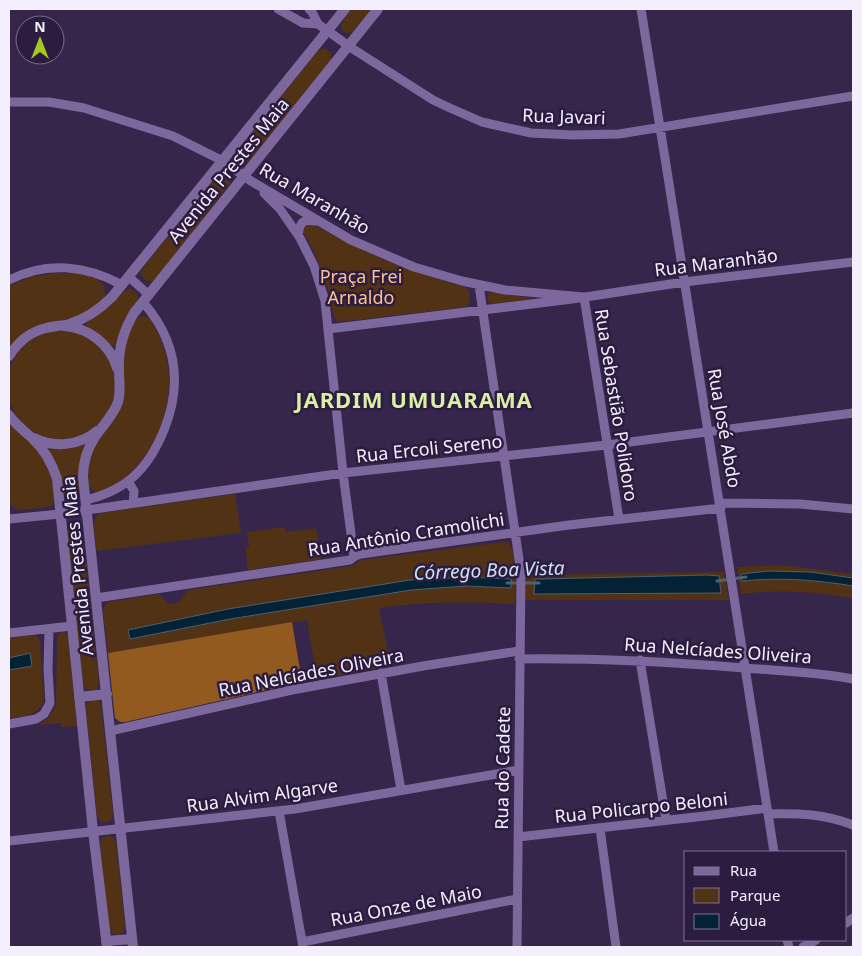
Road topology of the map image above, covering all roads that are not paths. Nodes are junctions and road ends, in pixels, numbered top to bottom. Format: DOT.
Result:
graph roads {
  1 [pos="278,9"];
  2 [pos="309,9"];
  3 [pos="345,9"];
  4 [pos="378,9"];
  5 [pos="641,9"];
  6 [pos="318,24"];
  7 [pos="328,31"];
  8 [pos="348,46"];
  9 [pos="853,96"];
  10 [pos="9,102"];
  11 [pos="660,128"];
  12 [pos="223,161"];
  13 [pos="247,178"];
  14 [pos="319,222"];
  15 [pos="298,235"];
  16 [pos="853,262"];
  17 [pos="9,280"];
  18 [pos="125,281"];
  19 [pos="684,282"];
  20 [pos="479,285"];
  21 [pos="584,297"];
  22 [pos="146,298"];
  23 [pos="483,310"];
  24 [pos="58,326"];
  25 [pos="328,329"];
  26 [pos="9,356"];
  27 [pos="119,374"];
  28 [pos="853,413"];
  29 [pos="9,415"];
  30 [pos="102,428"];
  31 [pos="709,432"];
  32 [pos="30,436"];
  33 [pos="607,445"];
  34 [pos="504,456"];
  35 [pos="343,473"];
  36 [pos="128,482"];
  37 [pos="133,503"];
  38 [pos="86,505"];
  39 [pos="721,506"];
  40 [pos="853,509"];
  41 [pos="60,514"];
  42 [pos="10,517"];
  43 [pos="619,519"];
  44 [pos="515,533"];
  45 [pos="354,557"];
  46 [pos="96,598"];
  47 [pos="72,626"];
  48 [pos="48,629"];
  49 [pos="9,633"];
  50 [pos="519,655"];
  51 [pos="640,660"];
  52 [pos="746,668"];
  53 [pos="381,673"];
  54 [pos="853,679"];
  55 [pos="106,694"];
  56 [pos="79,697"];
  57 [pos="9,724"];
  58 [pos="110,731"];
  59 [pos="519,770"];
  60 [pos="401,790"];
  61 [pos="279,811"];
  62 [pos="768,811"];
  63 [pos="666,820"];
  64 [pos="853,825"];
  65 [pos="600,828"];
  66 [pos="120,830"];
  67 [pos="93,831"];
  68 [pos="518,837"];
  69 [pos="9,841"];
  70 [pos="774,851"];
  71 [pos="516,899"];
  72 [pos="814,941"];
  73 [pos="133,943"];
  74 [pos="106,944"];
  75 [pos="302,945"];
  76 [pos="517,947"];
  77 [pos="616,947"];
  78 [pos="803,947"];
  1 -- 6 [label="street"];
  2 -- 6 [label="street, Rua Javari"];
  3 -- 7 [label="street, Avenida Prestes Maia"];
  4 -- 8 [label="street, Avenida Prestes Maia"];
  5 -- 11 [label="street, Rua José Abdo"];
  6 -- 7 [label="street, Rua Javari"];
  7 -- 8 [label="street, Rua Javari"];
  7 -- 12 [label="street, Avenida Prestes Maia"];
  8 -- 11 [label="street, Rua Javari"];
  8 -- 13 [label="street, Avenida Prestes Maia"];
  9 -- 11 [label="street, Rua Javari"];
  10 -- 12 [label="street, Rua Maranhão"];
  11 -- 19 [label="street, Rua José Abdo"];
  12 -- 13 [label="street, Rua Maranhão"];
  12 -- 18 [label="street, Avenida Prestes Maia"];
  13 -- 14 [label="street, Rua Maranhão"];
  13 -- 15 [label="street"];
  13 -- 22 [label="street, Avenida Prestes Maia"];
  14 -- 15 [label="street"];
  14 -- 20 [label="street, Rua Maranhão"];
  15 -- 25 [label="street"];
  16 -- 19 [label="street, Rua Maranhão"];
  17 -- 18 [label="street"];
  18 -- 22 [label="street"];
  18 -- 24 [label="street, Avenida Prestes Maia"];
  19 -- 21 [label="street, Rua Maranhão"];
  19 -- 31 [label="street, Rua José Abdo"];
  20 -- 21 [label="street, Rua Maranhão"];
  20 -- 23 [label="street, Rua do Cadete"];
  21 -- 23 [label="street, Rua Maranhão"];
  21 -- 33 [label="street, Rua Sebastião Polidoro"];
  22 -- 27 [label="street, Avenida Prestes Maia"];
  22 -- 36 [label="street"];
  23 -- 25 [label="street, Rua Maranhão"];
  23 -- 34 [label="street, Rua do Cadete"];
  24 -- 26 [label="street, Avenida Prestes Maia"];
  24 -- 27 [label="street"];
  25 -- 35 [label="street"];
  27 -- 30 [label="street, Avenida Prestes Maia"];
  28 -- 31 [label="street, Rua Ercoli Sereno"];
  29 -- 32 [label="street, Avenida Prestes Maia"];
  30 -- 32 [label="street"];
  30 -- 38 [label="street, Avenida Prestes Maia"];
  31 -- 33 [label="street, Rua Ercoli Sereno"];
  31 -- 39 [label="street, Rua José Abdo"];
  32 -- 41 [label="street, Avenida Prestes Maia"];
  33 -- 34 [label="street, Rua Ercoli Sereno"];
  33 -- 43 [label="street, Rua Sebastião Polidoro"];
  34 -- 35 [label="street, Rua Ercoli Sereno"];
  34 -- 44 [label="street, Rua do Cadete"];
  35 -- 37 [label="street, Rua Ercoli Sereno"];
  35 -- 45 [label="street"];
  36 -- 37 [label="street"];
  36 -- 38 [label="street"];
  37 -- 38 [label="street, Rua Ercoli Sereno"];
  38 -- 41 [label="street, Rua Ercoli Sereno"];
  38 -- 46 [label="street, Avenida Prestes Maia"];
  39 -- 40 [label="street, Rua Antônio Cramolichi"];
  39 -- 43 [label="street, Rua Antônio Cramolichi"];
  39 -- 52 [label="street, Rua José Abdo"];
  41 -- 42 [label="street, Rua Ercoli Sereno"];
  41 -- 47 [label="street, Avenida Prestes Maia"];
  43 -- 44 [label="street, Rua Antônio Cramolichi"];
  44 -- 45 [label="street, Rua Antônio Cramolichi"];
  44 -- 50 [label="street, Rua do Cadete"];
  45 -- 46 [label="street, Rua Antônio Cramolichi"];
  46 -- 55 [label="street, Avenida Prestes Maia"];
  47 -- 48 [label="street"];
  47 -- 56 [label="street, Avenida Prestes Maia"];
  48 -- 49 [label="street"];
  48 -- 57 [label="street"];
  50 -- 51 [label="street, Rua Nelcíades Oliveira"];
  50 -- 53 [label="street, Rua Nelcíades Oliveira"];
  50 -- 59 [label="street, Rua do Cadete"];
  51 -- 52 [label="street, Rua Nelcíades Oliveira"];
  51 -- 63 [label="street"];
  52 -- 54 [label="street, Rua Nelcíades Oliveira"];
  52 -- 62 [label="street, Rua José Abdo"];
  53 -- 58 [label="street, Rua Nelcíades Oliveira"];
  53 -- 60 [label="street"];
  55 -- 56 [label="street"];
  55 -- 58 [label="street, Avenida Prestes Maia"];
  56 -- 67 [label="street, Avenida Prestes Maia"];
  58 -- 66 [label="street, Avenida Prestes Maia"];
  59 -- 60 [label="street, Rua Alvim Algarve"];
  59 -- 68 [label="street, Rua do Cadete"];
  60 -- 61 [label="street, Rua Alvim Algarve"];
  61 -- 66 [label="street, Rua Alvim Algarve"];
  61 -- 75 [label="street"];
  62 -- 63 [label="street, Rua Policarpo Beloni"];
  62 -- 64 [label="street, Rua Policarpo Beloni"];
  62 -- 70 [label="street, Rua José Abdo"];
  63 -- 65 [label="street, Rua Policarpo Beloni"];
  65 -- 68 [label="street, Rua Policarpo Beloni"];
  65 -- 77 [label="street"];
  66 -- 67 [label="street, Rua Alvim Algarve"];
  66 -- 73 [label="street, Avenida Prestes Maia"];
  67 -- 69 [label="street, Rua Alvim Algarve"];
  67 -- 74 [label="street, Avenida Prestes Maia"];
  68 -- 71 [label="street, Rua do Cadete"];
  71 -- 75 [label="street, Rua Onze de Maio"];
  71 -- 76 [label="street, Rua do Cadete"];
  72 -- 78 [label="street"];
  73 -- 74 [label="street"];
}
